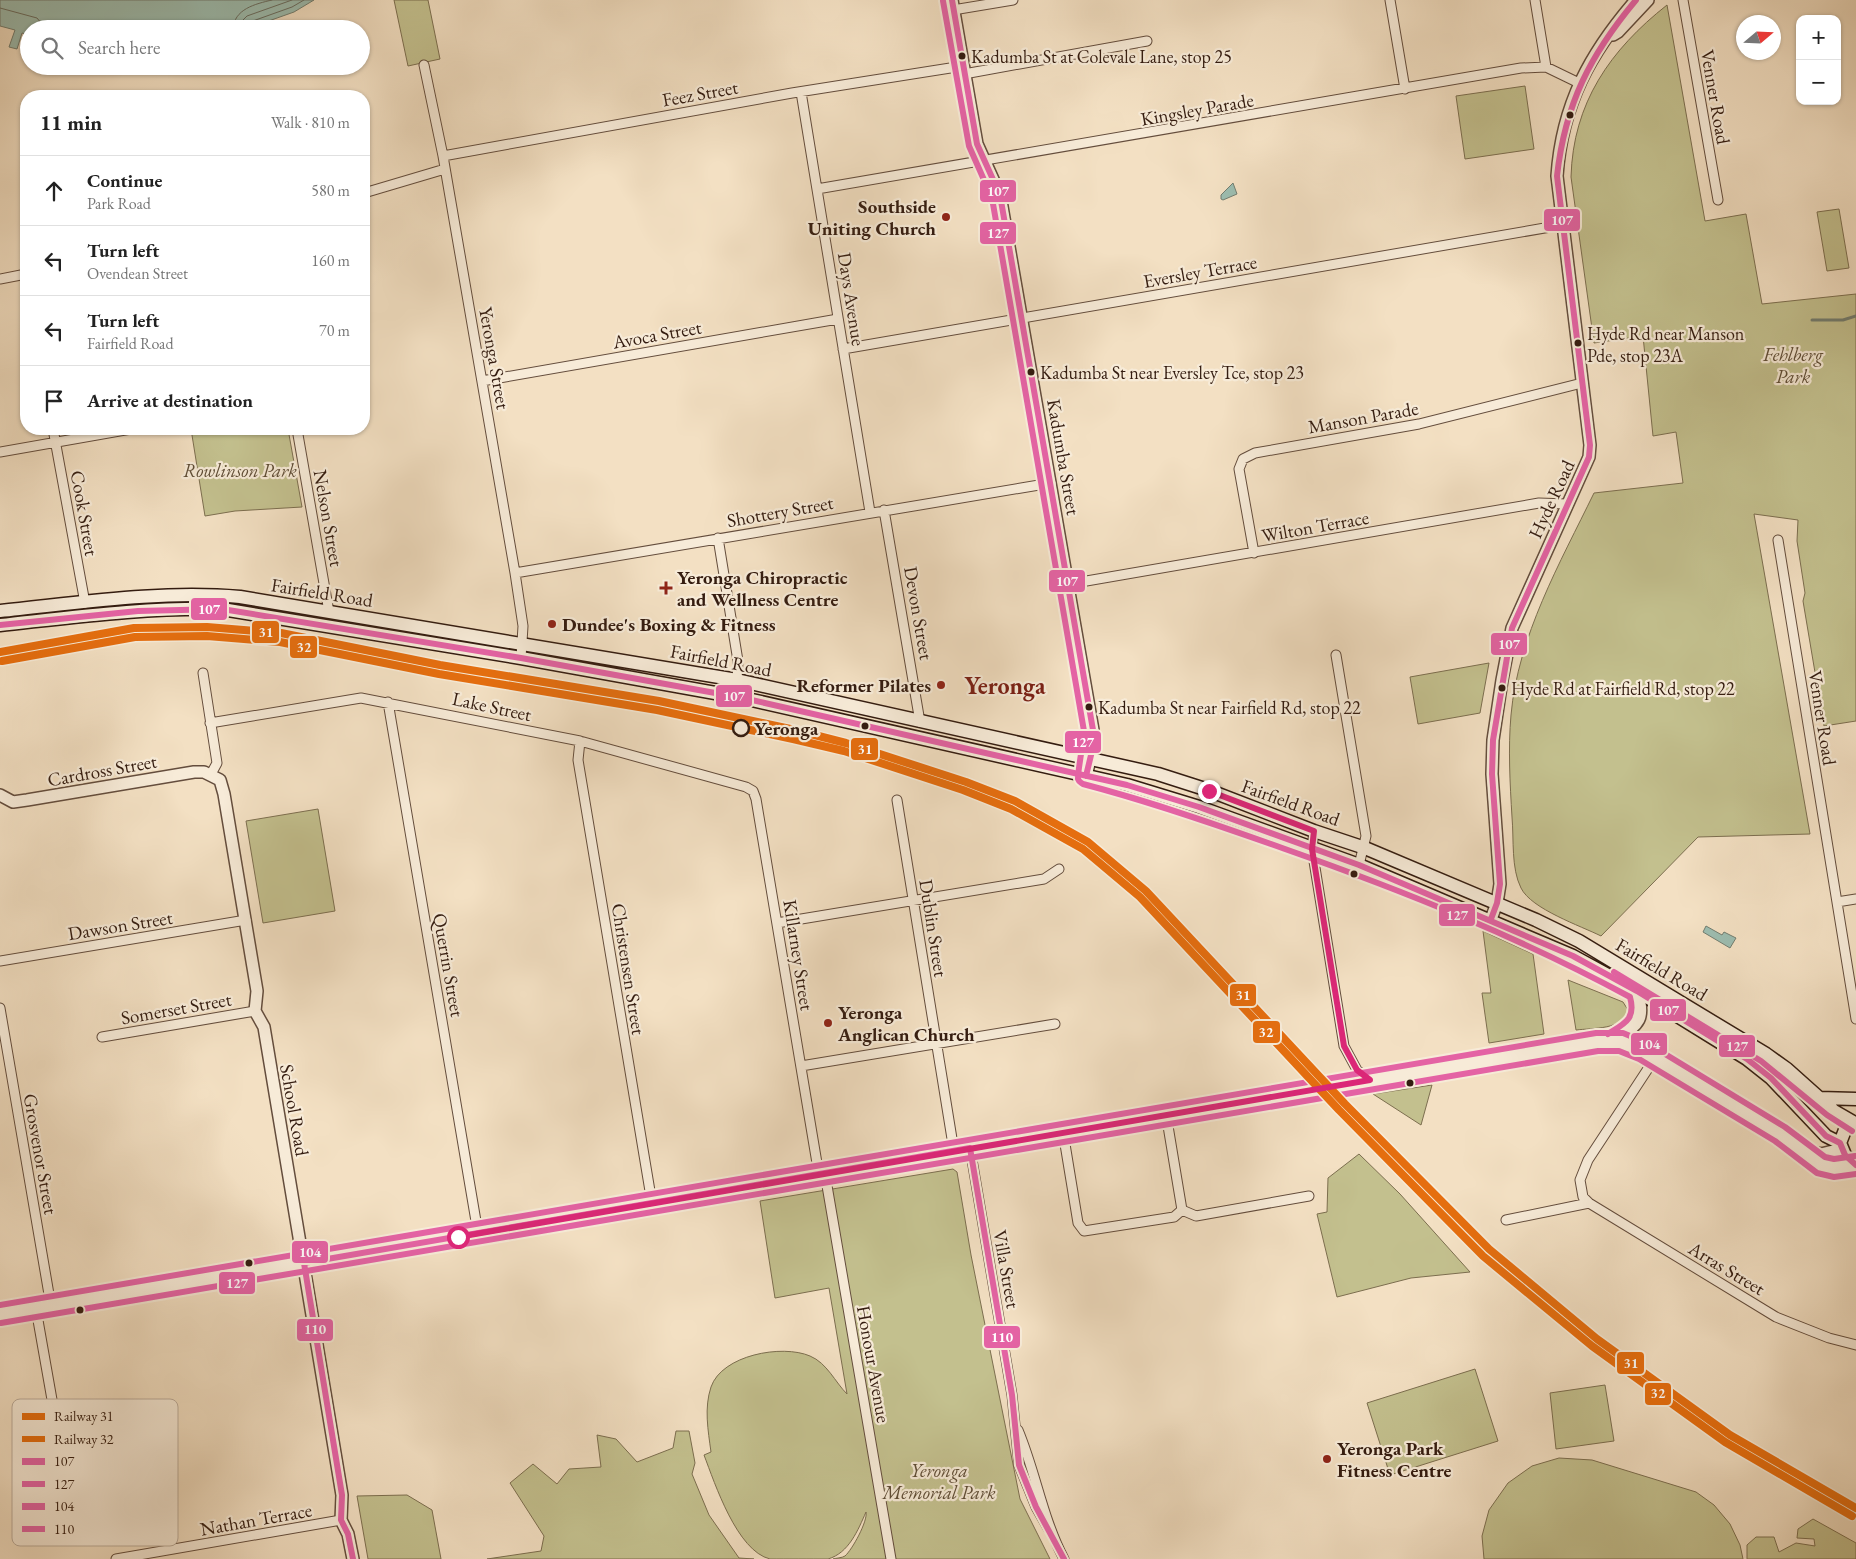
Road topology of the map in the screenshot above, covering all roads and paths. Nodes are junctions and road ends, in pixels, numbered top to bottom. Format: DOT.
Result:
graph roads {
  1 [pos="1013,0"];
  2 [pos="1390,0"];
  3 [pos="1534,0"];
  4 [pos="1636,0"];
  5 [pos="1648,0"];
  6 [pos="1683,0"];
  7 [pos="952,5"];
  8 [pos="1608,38"];
  9 [pos="1147,41"];
  10 [pos="424,65"];
  11 [pos="1546,67"];
  12 [pos="964,70"];
  13 [pos="1579,83"];
  14 [pos="1405,89"];
  15 [pos="801,92"];
  16 [pos="443,156"];
  17 [pos="985,162"];
  18 [pos="445,169"];
  19 [pos="817,189"];
  20 [pos="370,191"];
  21 [pos="1718,200"];
  22 [pos="1562,225"];
  23 [pos="20,277"];
  24 [pos="0,279"];
  25 [pos="1021,318"];
  26 [pos="838,319"];
  27 [pos="844,349"];
  28 [pos="482,381"];
  29 [pos="1582,383"];
  30 [pos="54,435"];
  31 [pos="98,435"];
  32 [pos="298,435"];
  33 [pos="55,443"];
  34 [pos="0,452"];
  35 [pos="1051,483"];
  36 [pos="1567,504"];
  37 [pos="884,510"];
  38 [pos="870,512"];
  39 [pos="718,538"];
  40 [pos="1778,540"];
  41 [pos="1254,553"];
  42 [pos="515,572"];
  43 [pos="1069,584"];
  44 [pos="84,603"];
  45 [pos="0,611"];
  46 [pos="329,612"];
  47 [pos="0,625"];
  48 [pos="523,643"];
  49 [pos="1336,655"];
  50 [pos="521,658"];
  51 [pos="203,673"];
  52 [pos="737,680"];
  53 [pos="388,702"];
  54 [pos="920,722"];
  55 [pos="210,723"];
  56 [pos="580,741"];
  57 [pos="1090,761"];
  58 [pos="212,774"];
  59 [pos="1086,776"];
  60 [pos="0,795"];
  61 [pos="756,799"];
  62 [pos="897,800"];
  63 [pos="1314,831"];
  64 [pos="1365,848"];
  65 [pos="1312,849"];
  66 [pos="1359,865"];
  67 [pos="1059,869"];
  68 [pos="1856,899"];
  69 [pos="913,901"];
  70 [pos="1836,902"];
  71 [pos="1497,903"];
  72 [pos="1491,919"];
  73 [pos="246,920"];
  74 [pos="777,923"];
  75 [pos="0,961"];
  76 [pos="1637,991"];
  77 [pos="0,1008"];
  78 [pos="255,1010"];
  79 [pos="1856,1019"];
  80 [pos="1055,1024"];
  81 [pos="102,1036"];
  82 [pos="1613,1041"];
  83 [pos="937,1043"];
  84 [pos="1655,1058"];
  85 [pos="801,1066"];
  86 [pos="1370,1080"];
  87 [pos="1819,1098"];
  88 [pos="1856,1099"];
  89 [pos="1166,1114"];
  90 [pos="1856,1122"];
  91 [pos="1063,1132"];
  92 [pos="1841,1146"];
  93 [pos="970,1148"];
  94 [pos="1802,1148"];
  95 [pos="954,1151"];
  96 [pos="1856,1165"];
  97 [pos="822,1175"];
  98 [pos="1309,1196"];
  99 [pos="652,1203"];
  100 [pos="1589,1203"];
  101 [pos="1182,1210"];
  102 [pos="1506,1220"];
  103 [pos="478,1233"];
  104 [pos="304,1263"];
  105 [pos="51,1306"];
  106 [pos="36,1309"];
  107 [pos="0,1314"];
  108 [pos="1856,1345"];
  109 [pos="52,1399"];
  110 [pos="341,1520"];
  111 [pos="116,1559"];
  112 [pos="353,1559"];
  113 [pos="891,1559"];
  114 [pos="1064,1559"];
  1 -- 7 [label="street"];
  2 -- 14 [label="street"];
  3 -- 11 [label="street"];
  4 -- 8 [label="street, Hyde Road"];
  5 -- 8 [label="street, Hyde Road"];
  6 -- 21 [label="street, Venner Road"];
  7 -- 12 [label="street, Kadumba Street"];
  8 -- 13 [label="street, Hyde Road"];
  9 -- 12 [label="street, Feez Street"];
  10 -- 16 [label="street, Yeronga Street"];
  11 -- 13 [label="street, Kingsley Parade"];
  11 -- 14 [label="street, Kingsley Parade"];
  12 -- 15 [label="street, Feez Street"];
  12 -- 17 [label="street, Kadumba Street"];
  13 -- 22 [label="street, Hyde Road"];
  14 -- 17 [label="street, Kingsley Parade"];
  15 -- 16 [label="street, Feez Street"];
  15 -- 19 [label="street, Days Avenue"];
  16 -- 18 [label="street, Yeronga Street"];
  17 -- 19 [label="street, Kingsley Parade"];
  17 -- 25 [label="street, Kadumba Street"];
  18 -- 20 [label="street"];
  18 -- 28 [label="street, Yeronga Street"];
  19 -- 26 [label="street, Days Avenue"];
  22 -- 25 [label="street, Eversley Terrace"];
  22 -- 29 [label="street, Hyde Road"];
  23 -- 24 [label="street"];
  25 -- 27 [label="street, Eversley Terrace"];
  25 -- 35 [label="street, Kadumba Street"];
  26 -- 27 [label="street, Days Avenue"];
  26 -- 28 [label="street, Avoca Street"];
  27 -- 38 [label="street, Days Avenue"];
  28 -- 42 [label="street, Yeronga Street"];
  29 -- 36 [label="street, Hyde Road"];
  29 -- 41 [label="street, Manson Parade"];
  30 -- 33 [label="street, Cook Street"];
  31 -- 33 [label="street"];
  32 -- 46 [label="street, Nelson Street"];
  33 -- 34 [label="street"];
  33 -- 44 [label="street, Cook Street"];
  35 -- 37 [label="street, Shottery Street"];
  35 -- 43 [label="street, Kadumba Street"];
  36 -- 41 [label="street, Wilton Terrace"];
  36 -- 71 [label="street, Hyde Road"];
  37 -- 38 [label="street, Shottery Street"];
  37 -- 54 [label="street, Devon Street"];
  38 -- 39 [label="street, Shottery Street"];
  39 -- 42 [label="street, Shottery Street"];
  39 -- 52 [label="street"];
  40 -- 70 [label="street, Venner Road"];
  41 -- 43 [label="street, Wilton Terrace"];
  42 -- 48 [label="street, Yeronga Street"];
  43 -- 57 [label="street, Kadumba Street"];
  44 -- 45 [label="main road, Fairfield Road"];
  44 -- 46 [label="main road, Fairfield Road"];
  46 -- 48 [label="main road, Fairfield Road"];
  47 -- 50 [label="main road, Fairfield Road"];
  48 -- 50 [label="street, Yeronga Street"];
  48 -- 52 [label="main road, Fairfield Road"];
  49 -- 64 [label="street"];
  50 -- 59 [label="main road, Fairfield Road"];
  51 -- 55 [label="street"];
  52 -- 54 [label="main road, Fairfield Road"];
  53 -- 55 [label="street, Lake Street"];
  53 -- 56 [label="street, Lake Street"];
  53 -- 103 [label="street, Querrin Street"];
  54 -- 57 [label="main road, Fairfield Road"];
  55 -- 58 [label="street"];
  56 -- 61 [label="street, Lake Street"];
  56 -- 99 [label="street, Christensen Street"];
  57 -- 59 [label="street, Kadumba Street"];
  57 -- 63 [label="main road, Fairfield Road"];
  58 -- 60 [label="street, Cardross Street"];
  58 -- 73 [label="street, School Road"];
  59 -- 65 [label="main road, Fairfield Road"];
  61 -- 74 [label="street, Killarney Street"];
  62 -- 69 [label="street, Dublin Street"];
  63 -- 64 [label="main road, Fairfield Road"];
  63 -- 65 [label="street"];
  64 -- 66 [label="street"];
  64 -- 71 [label="main road, Fairfield Road"];
  65 -- 66 [label="main road, Fairfield Road"];
  65 -- 86 [label="street"];
  66 -- 72 [label="main road, Fairfield Road"];
  67 -- 69 [label="street"];
  68 -- 70 [label="street"];
  69 -- 74 [label="street"];
  69 -- 83 [label="street, Dublin Street"];
  70 -- 79 [label="street, Venner Road"];
  71 -- 72 [label="street, Hyde Road"];
  71 -- 87 [label="main road, Fairfield Road"];
  72 -- 76 [label="main road, Fairfield Road"];
  73 -- 75 [label="street, Dawson Street"];
  73 -- 78 [label="street, School Road"];
  74 -- 85 [label="street, Killarney Street"];
  76 -- 82 [label="street"];
  76 -- 92 [label="main road, Fairfield Road"];
  77 -- 105 [label="street, Grosvenor Street"];
  78 -- 81 [label="street, Somerset Street"];
  78 -- 104 [label="street, School Road"];
  80 -- 83 [label="street"];
  82 -- 84 [label="street"];
  82 -- 86 [label="street"];
  83 -- 85 [label="street"];
  83 -- 95 [label="street, Dublin Street"];
  84 -- 94 [label="street"];
  84 -- 100 [label="street"];
  85 -- 97 [label="street, Killarney Street"];
  86 -- 89 [label="street"];
  87 -- 88 [label="main road"];
  87 -- 90 [label="main road, Fairfield Road"];
  89 -- 91 [label="street"];
  89 -- 101 [label="street"];
  90 -- 92 [label="main road"];
  91 -- 93 [label="street"];
  91 -- 101 [label="street"];
  92 -- 94 [label="street"];
  92 -- 96 [label="main road, Fairfield Road"];
  93 -- 95 [label="street"];
  93 -- 114 [label="street, Villa Street"];
  94 -- 96 [label="street"];
  95 -- 97 [label="street"];
  97 -- 99 [label="street"];
  97 -- 113 [label="street, Honour Avenue"];
  98 -- 101 [label="street"];
  99 -- 103 [label="street"];
  100 -- 102 [label="street"];
  100 -- 108 [label="street, Arras Street"];
  103 -- 104 [label="street"];
  104 -- 105 [label="street"];
  104 -- 110 [label="street, School Road"];
  105 -- 106 [label="street"];
  106 -- 107 [label="street"];
  106 -- 109 [label="street"];
  110 -- 111 [label="street, Nathan Terrace"];
  110 -- 112 [label="street, School Road"];
}
